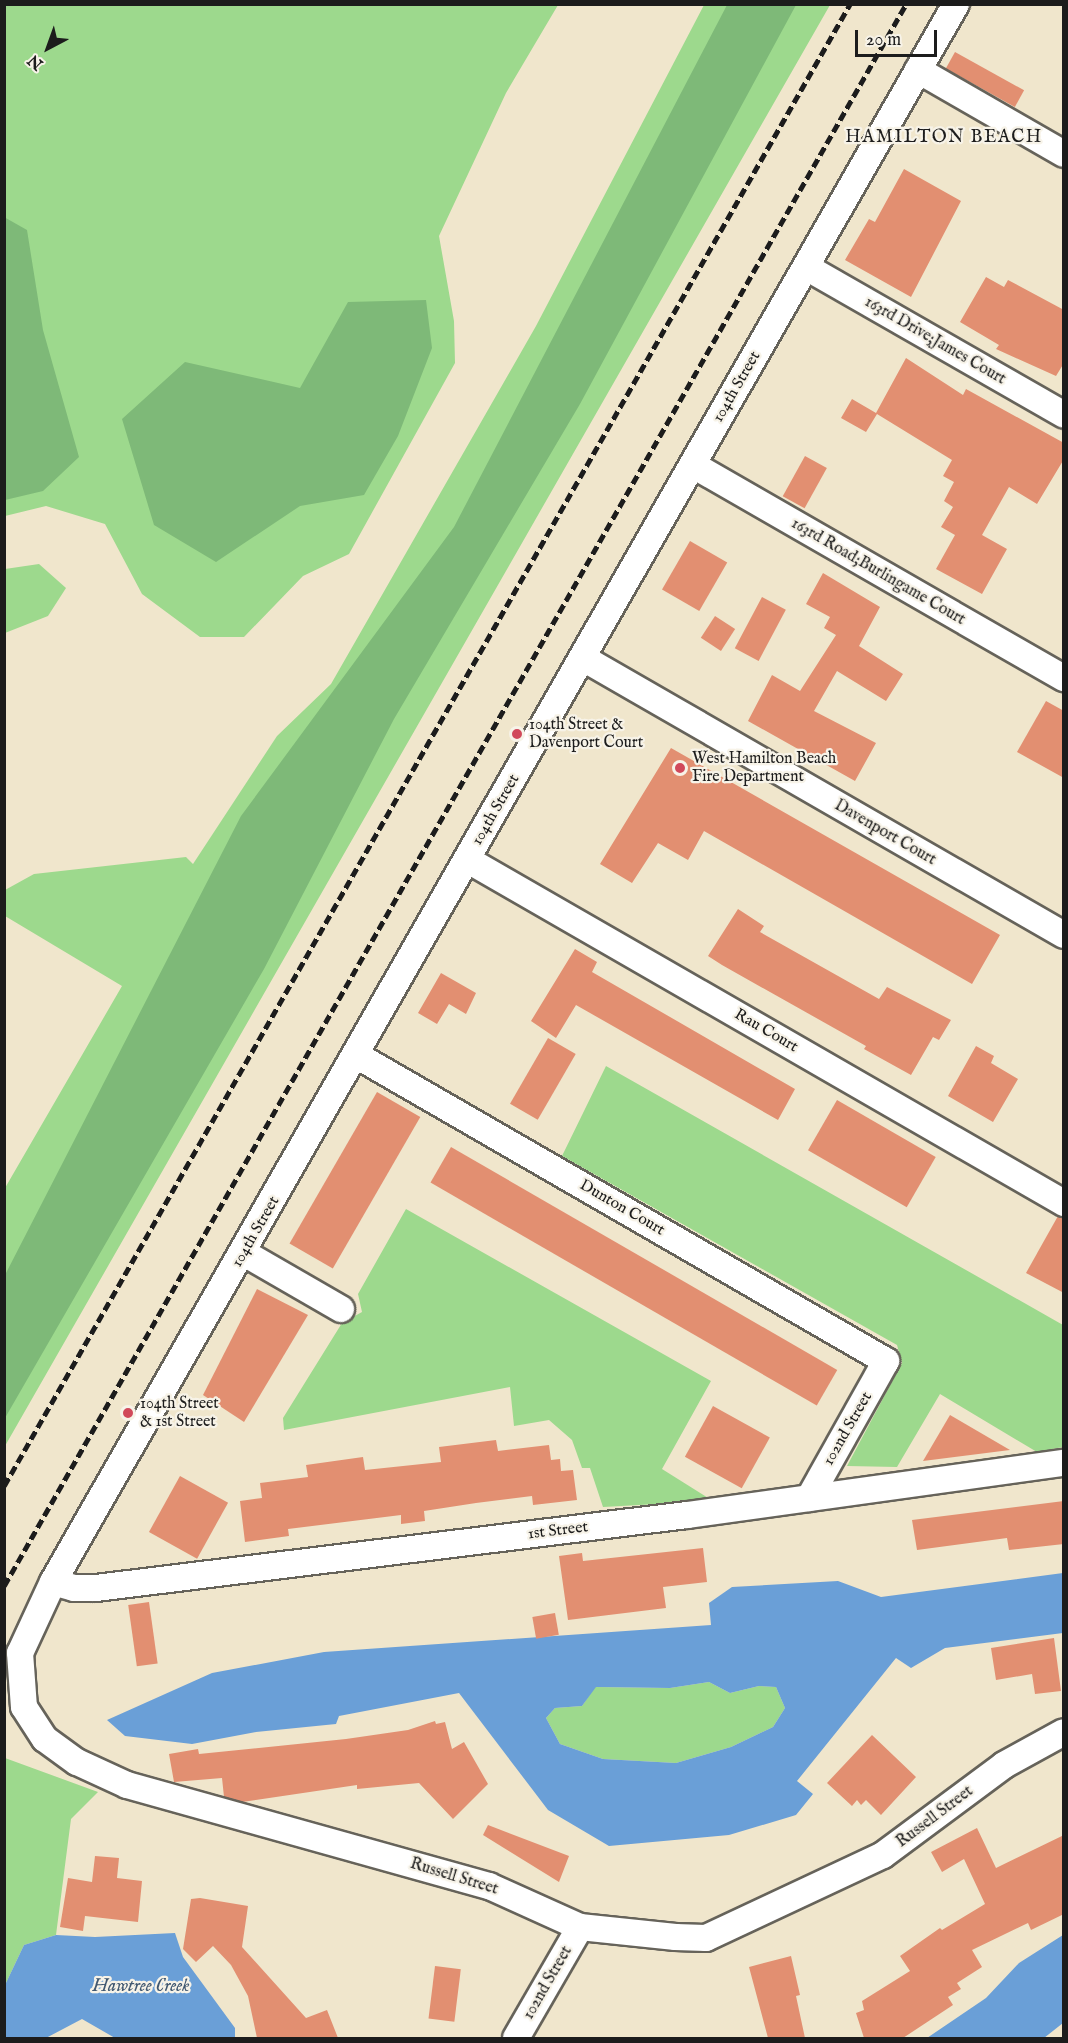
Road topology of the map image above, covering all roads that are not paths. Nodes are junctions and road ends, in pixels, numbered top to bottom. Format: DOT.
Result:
graph roads {
  1 [pos="956,4"];
  2 [pos="918,70"];
  3 [pos="1064,154"];
  4 [pos="806,267"];
  5 [pos="1064,415"];
  6 [pos="693,465"];
  7 [pos="583,658"];
  8 [pos="1064,678"];
  9 [pos="468,860"];
  10 [pos="1064,935"];
  11 [pos="357,1055"];
  12 [pos="1064,1203"];
  13 [pos="244,1253"];
  14 [pos="341,1309"];
  15 [pos="886,1361"];
  16 [pos="1064,1463"];
  17 [pos="809,1498"];
  18 [pos="53,1582"];
  19 [pos="1064,1732"];
  20 [pos="580,1927"];
  21 [pos="516,2038"];
  1 -- 2 [label="street, 104th Street"];
  2 -- 3 [label="street"];
  2 -- 4 [label="street, 104th Street"];
  4 -- 5 [label="street, 163rd Drive;James Court"];
  4 -- 6 [label="street, 104th Street"];
  6 -- 7 [label="street, 104th Street"];
  6 -- 8 [label="street, 163rd Road;Burlingame Court"];
  7 -- 9 [label="street, 104th Street"];
  7 -- 10 [label="street, Davenport Court"];
  9 -- 11 [label="street, 104th Street"];
  9 -- 12 [label="street, Rau Court"];
  11 -- 13 [label="street, 104th Street"];
  11 -- 15 [label="street, Dunton Court"];
  13 -- 14 [label="street"];
  13 -- 18 [label="street, 104th Street"];
  15 -- 17 [label="street, 102nd Street"];
  16 -- 17 [label="street, 1st Street"];
  17 -- 18 [label="street, 1st Street"];
  18 -- 20 [label="street, Russell Street"];
  19 -- 20 [label="street, Russell Street"];
  20 -- 21 [label="street, 102nd Street"];
}
